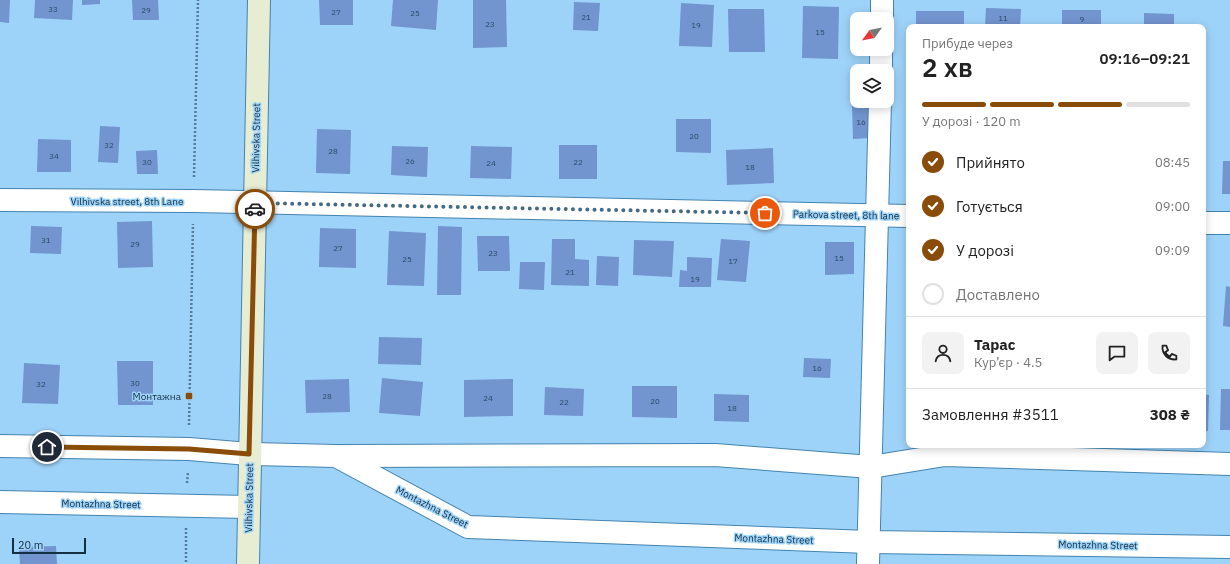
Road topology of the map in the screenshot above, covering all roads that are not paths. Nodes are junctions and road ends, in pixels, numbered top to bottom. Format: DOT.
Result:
graph roads {
  1 [pos="259,0"];
  2 [pos="882,0"];
  3 [pos="882,12"];
  4 [pos="880,108"];
  5 [pos="0,200"];
  6 [pos="255,203"];
  7 [pos="877,215"];
  8 [pos="906,216"];
  9 [pos="1206,223"];
  10 [pos="1230,223"];
  11 [pos="0,446"];
  12 [pos="249,454"];
  13 [pos="336,456"];
  14 [pos="1230,464"];
  15 [pos="871,466"];
  16 [pos="0,502"];
  17 [pos="249,507"];
  18 [pos="869,542"];
  19 [pos="1230,547"];
  20 [pos="248,564"];
  21 [pos="868,564"];
  1 -- 6 [label="street, Vilhivska Street"];
  2 -- 3 [label="street"];
  4 -- 7 [label="street"];
  5 -- 6 [label="street, Vilhivska street, 8th Lane"];
  6 -- 7 [label="street, Parkova street, 8th lane"];
  6 -- 12 [label="street, Vilhivska Street"];
  7 -- 8 [label="street, Parkova street, 8th lane"];
  7 -- 15 [label="street"];
  9 -- 10 [label="street"];
  11 -- 12 [label="street, Montazhna Street"];
  12 -- 13 [label="street, Montazhna Street"];
  12 -- 17 [label="street, Vilhivska Street"];
  13 -- 15 [label="street, Montazhna Street"];
  13 -- 18 [label="street, Montazhna Street"];
  14 -- 15 [label="street, Montazhna Street"];
  15 -- 18 [label="street"];
  16 -- 17 [label="street, Montazhna Street"];
  17 -- 20 [label="street, Vilhivska Street"];
  18 -- 19 [label="street, Montazhna Street"];
  18 -- 21 [label="street"];
}
